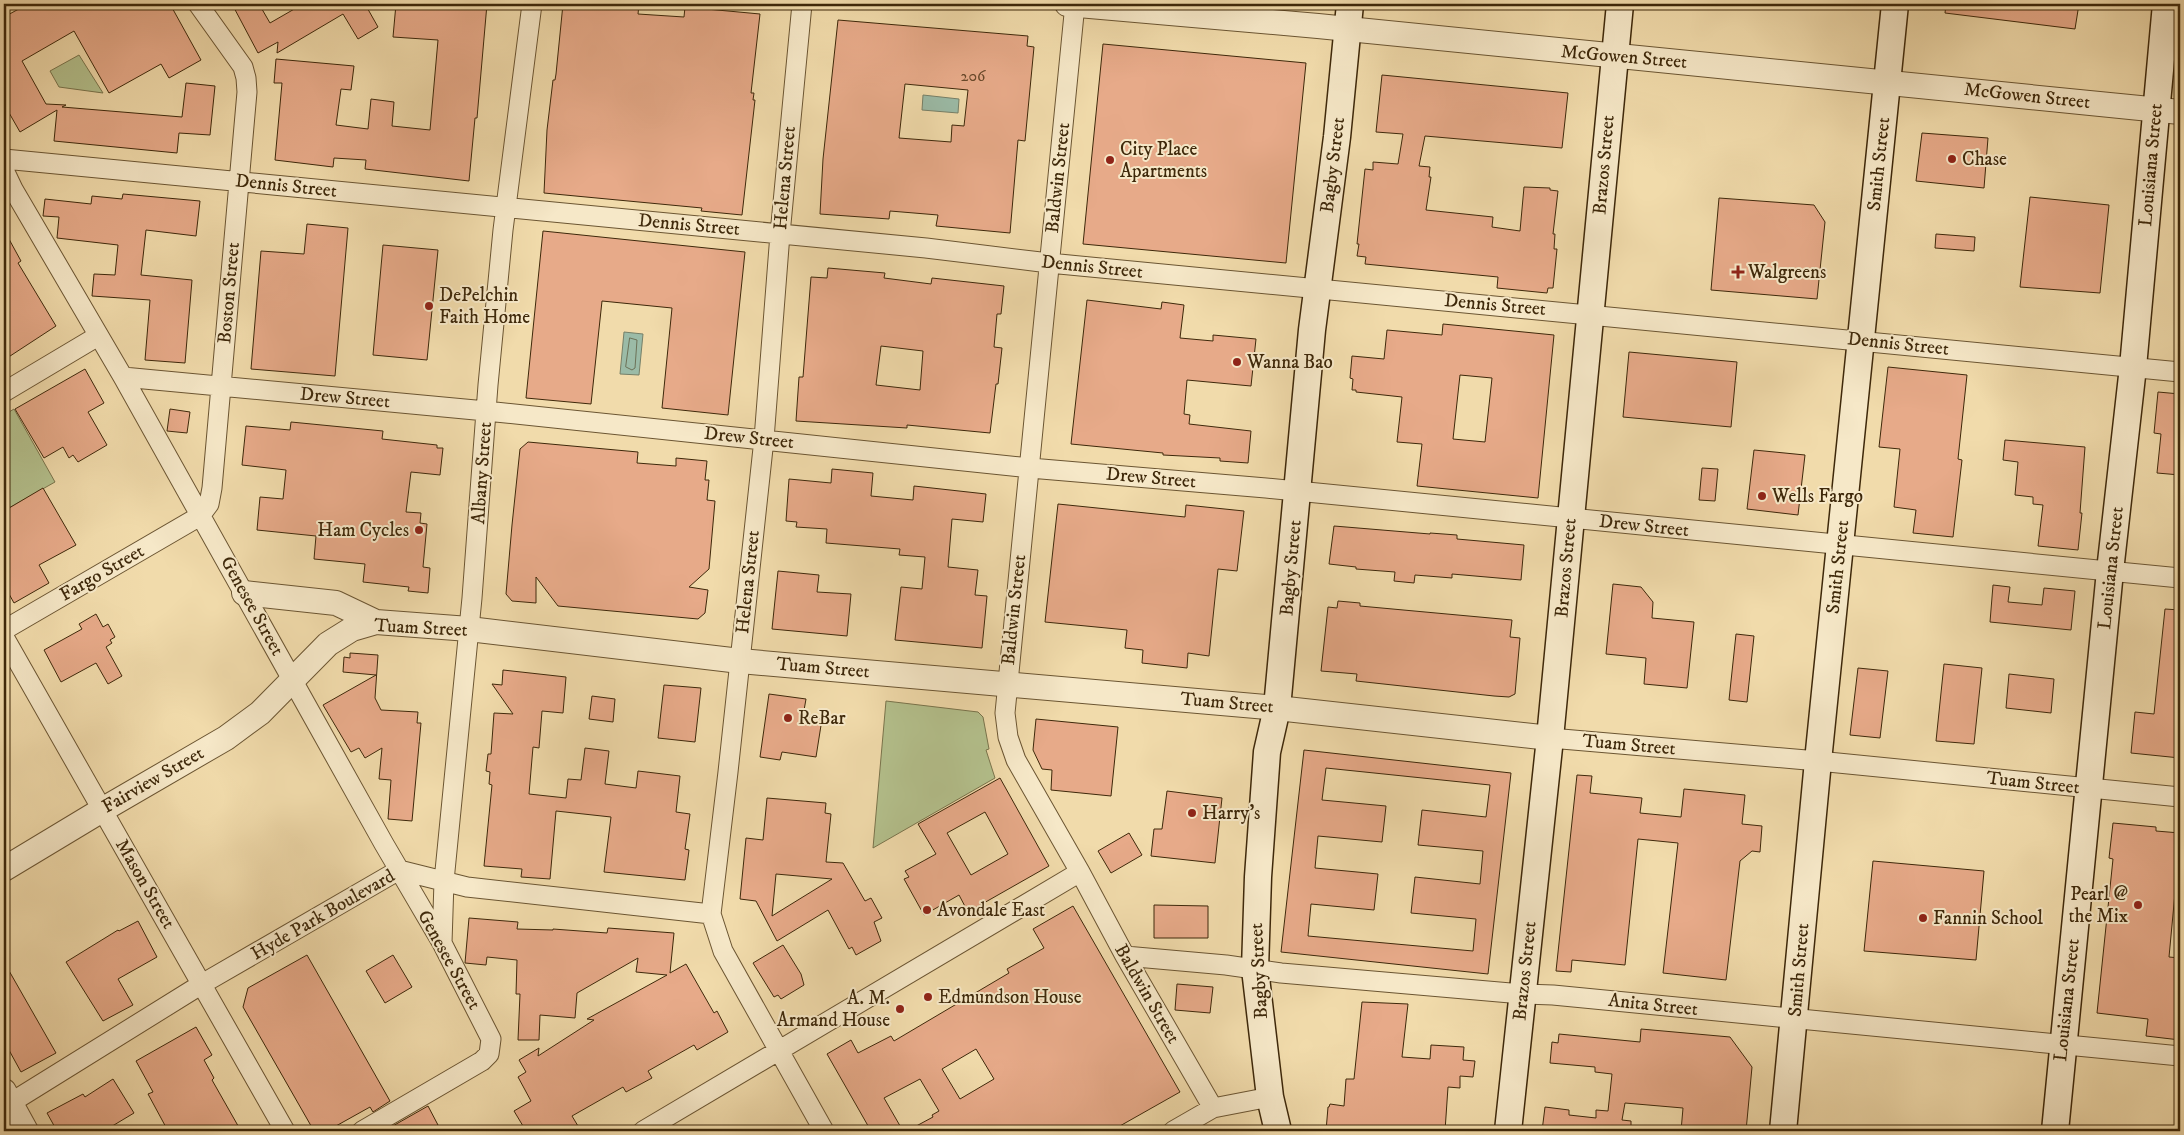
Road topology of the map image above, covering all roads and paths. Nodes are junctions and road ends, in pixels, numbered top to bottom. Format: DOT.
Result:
graph roads {
  1 [pos="198,4"];
  2 [pos="532,4"];
  3 [pos="802,4"];
  4 [pos="1072,4"];
  5 [pos="1620,4"];
  6 [pos="1895,4"];
  7 [pos="2166,4"];
  8 [pos="1348,16"];
  9 [pos="1614,55"];
  10 [pos="1888,82"];
  11 [pos="2168,110"];
  12 [pos="4,159"];
  13 [pos="4,170"];
  14 [pos="239,181"];
  15 [pos="506,207"];
  16 [pos="780,234"];
  17 [pos="1049,264"];
  18 [pos="1317,288"];
  19 [pos="1590,314"];
  20 [pos="98,336"];
  21 [pos="1860,340"];
  22 [pos="2133,367"];
  23 [pos="2180,372"];
  24 [pos="123,377"];
  25 [pos="221,387"];
  26 [pos="4,392"];
  27 [pos="486,411"];
  28 [pos="764,439"];
  29 [pos="1030,468"];
  30 [pos="1298,492"];
  31 [pos="200,516"];
  32 [pos="1570,518"];
  33 [pos="1840,545"];
  34 [pos="2110,571"];
  35 [pos="2180,578"];
  36 [pos="244,593"];
  37 [pos="376,622"];
  38 [pos="469,629"];
  39 [pos="4,630"];
  40 [pos="4,637"];
  41 [pos="740,661"];
  42 [pos="292,679"];
  43 [pos="1006,686"];
  44 [pos="1277,708"];
  45 [pos="1550,738"];
  46 [pos="1818,761"];
  47 [pos="2089,788"];
  48 [pos="2180,797"];
  49 [pos="102,810"];
  50 [pos="4,869"];
  51 [pos="399,870"];
  52 [pos="1080,872"];
  53 [pos="444,881"];
  54 [pos="711,914"];
  55 [pos="442,943"];
  56 [pos="1125,956"];
  57 [pos="1255,969"];
  58 [pos="202,984"];
  59 [pos="1522,994"];
  60 [pos="1795,1018"];
  61 [pos="2062,1044"];
  62 [pos="779,1051"];
  63 [pos="2180,1056"];
  64 [pos="1270,1097"];
  65 [pos="6,1101"];
  66 [pos="1213,1108"];
  67 [pos="26,1131"];
  68 [pos="286,1131"];
  69 [pos="362,1131"];
  70 [pos="643,1131"];
  71 [pos="824,1131"];
  72 [pos="1173,1131"];
  73 [pos="1278,1131"];
  74 [pos="1508,1131"];
  75 [pos="1783,1131"];
  76 [pos="2054,1131"];
  1 -- 14 [label="street, Boston Street"];
  2 -- 15 [label="street, Albany Street"];
  3 -- 16 [label="street, Helena Street"];
  4 -- 8 [label="street, McGowen Street"];
  4 -- 17 [label="street, Baldwin Street"];
  5 -- 9 [label="main road, Brazos Street"];
  6 -- 10 [label="main road, Smith Street"];
  7 -- 11 [label="main road, Louisiana Street"];
  8 -- 9 [label="street, McGowen Street"];
  8 -- 18 [label="main road, Bagby Street"];
  9 -- 10 [label="street, McGowen Street"];
  9 -- 19 [label="main road, Brazos Street"];
  10 -- 11 [label="street, McGowen Street"];
  10 -- 21 [label="main road, Smith Street"];
  11 -- 22 [label="main road, Louisiana Street"];
  12 -- 14 [label="street, Dennis Street"];
  13 -- 20 [label="street, Genesee Street"];
  14 -- 15 [label="street, Dennis Street"];
  14 -- 25 [label="street, Boston Street"];
  15 -- 16 [label="street, Dennis Street"];
  15 -- 27 [label="street, Albany Street"];
  16 -- 17 [label="street, Dennis Street"];
  16 -- 28 [label="street, Helena Street"];
  17 -- 18 [label="street, Dennis Street"];
  17 -- 29 [label="street, Baldwin Street"];
  18 -- 19 [label="street, Dennis Street"];
  18 -- 30 [label="main road, Bagby Street"];
  19 -- 21 [label="street, Dennis Street"];
  19 -- 32 [label="main road, Brazos Street"];
  20 -- 24 [label="street, Genesee Street"];
  20 -- 26 [label="street"];
  21 -- 22 [label="street, Dennis Street"];
  21 -- 33 [label="main road, Smith Street"];
  22 -- 23 [label="street, Dennis Street"];
  22 -- 34 [label="main road, Louisiana Street"];
  24 -- 25 [label="street, Drew Street"];
  24 -- 31 [label="street, Genesee Street"];
  25 -- 27 [label="street, Drew Street"];
  25 -- 31 [label="street, Boston Street"];
  27 -- 28 [label="street, Drew Street"];
  27 -- 38 [label="street, Albany Street"];
  28 -- 29 [label="street, Drew Street"];
  28 -- 41 [label="street, Helena Street"];
  29 -- 30 [label="street, Drew Street"];
  29 -- 43 [label="street, Baldwin Street"];
  30 -- 32 [label="street, Drew Street"];
  30 -- 44 [label="main road, Bagby Street"];
  31 -- 36 [label="street, Genesee Street"];
  31 -- 39 [label="street, Fargo Street"];
  32 -- 33 [label="street, Drew Street"];
  32 -- 45 [label="main road, Brazos Street"];
  33 -- 34 [label="street, Drew Street"];
  33 -- 46 [label="main road, Smith Street"];
  34 -- 35 [label="street, Drew Street"];
  34 -- 47 [label="main road, Louisiana Street"];
  36 -- 37 [label="street"];
  36 -- 42 [label="street, Genesee Street"];
  37 -- 38 [label="street, Tuam Street"];
  37 -- 42 [label="street, Tuam Street"];
  38 -- 41 [label="street, Tuam Street"];
  38 -- 53 [label="street, Albany Street"];
  40 -- 49 [label="street, Mason Street"];
  41 -- 43 [label="street, Tuam Street"];
  41 -- 54 [label="street, Helena Street"];
  42 -- 49 [label="street, Fairview Street"];
  42 -- 51 [label="street, Genesee Street"];
  43 -- 44 [label="street, Tuam Street"];
  43 -- 52 [label="street, Baldwin Street"];
  44 -- 45 [label="street, Tuam Street"];
  44 -- 57 [label="main road, Bagby Street"];
  45 -- 46 [label="street, Tuam Street"];
  45 -- 59 [label="main road, Brazos Street"];
  46 -- 47 [label="street, Tuam Street"];
  46 -- 60 [label="main road, Smith Street"];
  47 -- 48 [label="street, Tuam Street"];
  47 -- 61 [label="main road, Louisiana Street"];
  49 -- 50 [label="street, Fairview Street"];
  49 -- 58 [label="street, Mason Street"];
  51 -- 53 [label="street, Hyde Park Boulevard"];
  51 -- 55 [label="street, Genesee Street"];
  51 -- 58 [label="street, Hyde Park Boulevard"];
  52 -- 56 [label="street, Baldwin Street"];
  52 -- 62 [label="street"];
  53 -- 54 [label="street, Hyde Park Boulevard"];
  53 -- 55 [label="street, Albany Street"];
  54 -- 62 [label="street, Helena Street"];
  55 -- 69 [label="street, Genesee Street"];
  56 -- 57 [label="street, Anita Street"];
  56 -- 66 [label="street, Baldwin Street"];
  57 -- 59 [label="street, Anita Street"];
  57 -- 64 [label="main road, Bagby Street"];
  58 -- 65 [label="street, Hyde Park Boulevard"];
  58 -- 68 [label="street, Mason Street"];
  59 -- 60 [label="street, Anita Street"];
  59 -- 74 [label="main road, Brazos Street"];
  60 -- 61 [label="street, Anita Street"];
  60 -- 75 [label="main road, Smith Street"];
  61 -- 63 [label="street, Anita Street"];
  61 -- 76 [label="main road, Louisiana Street"];
  62 -- 70 [label="street"];
  62 -- 71 [label="street, Helena Street"];
  64 -- 66 [label="street"];
  64 -- 73 [label="main road, Bagby Street"];
  65 -- 67 [label="street"];
  66 -- 72 [label="street"];
}
